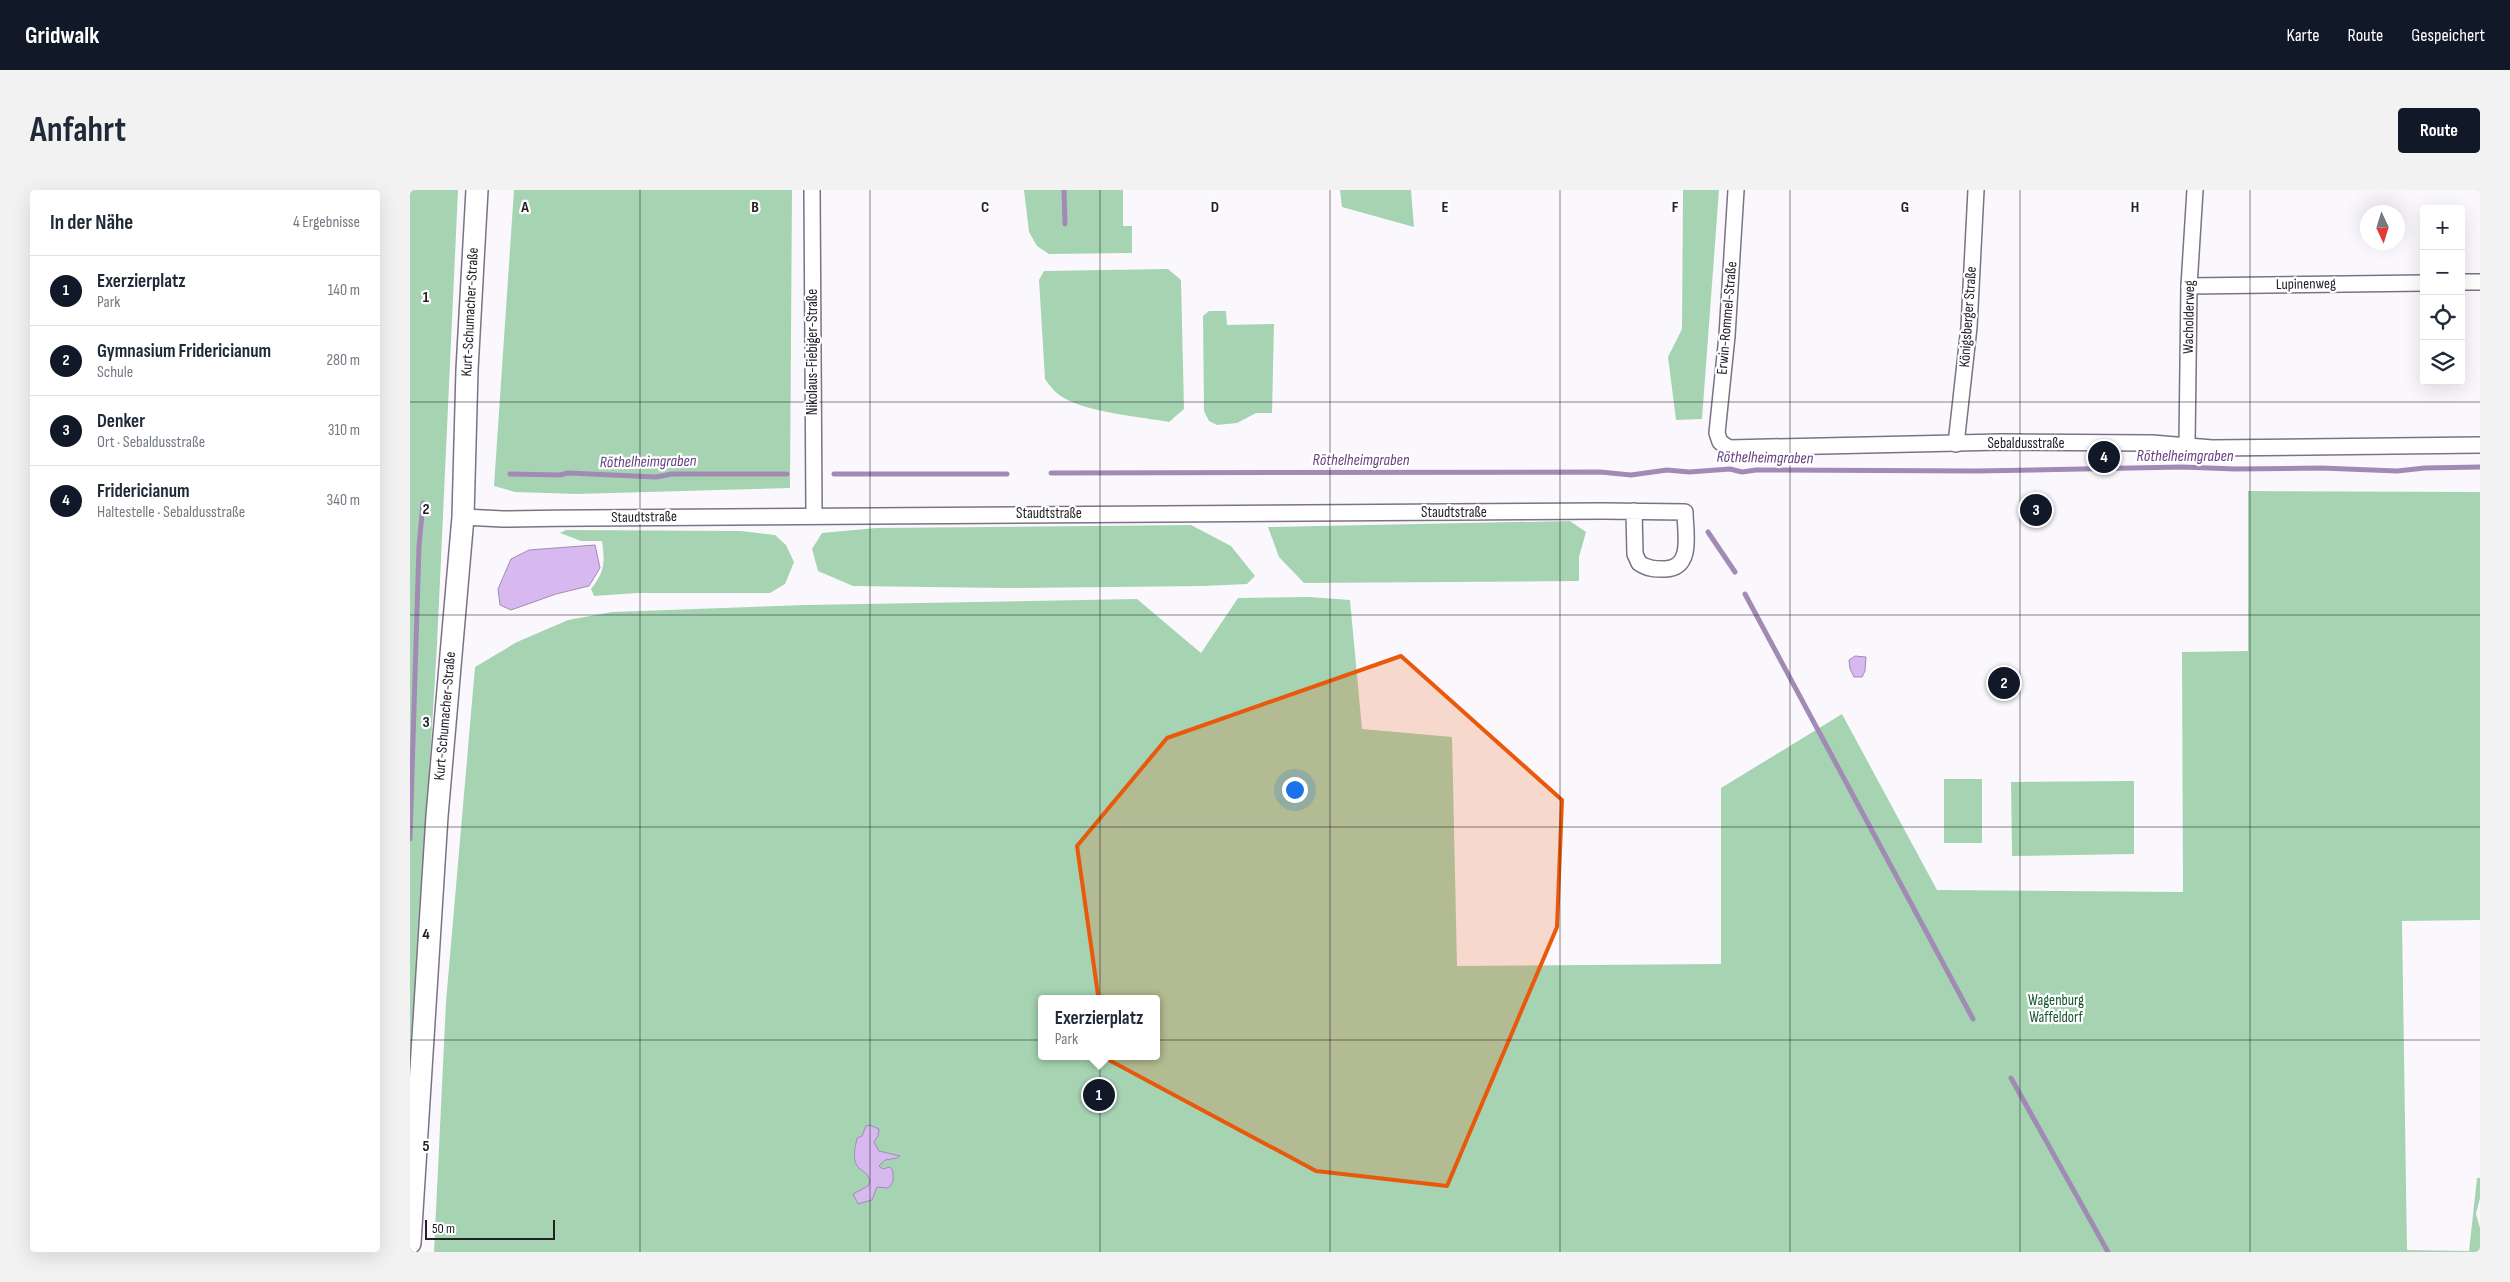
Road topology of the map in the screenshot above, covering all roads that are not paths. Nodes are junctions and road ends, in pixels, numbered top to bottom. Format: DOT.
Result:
graph roads {
  1 [pos="477,190"];
  2 [pos="812,190"];
  3 [pos="1736,190"];
  4 [pos="1976,190"];
  5 [pos="2195,190"];
  6 [pos="2465,282"];
  7 [pos="2480,282"];
  8 [pos="2420,283"];
  9 [pos="2189,286"];
  10 [pos="1956,444"];
  11 [pos="2187,444"];
  12 [pos="1723,445"];
  13 [pos="2480,445"];
  14 [pos="1634,511"];
  15 [pos="814,514"];
  16 [pos="463,517"];
  17 [pos="410,1243"];
  1 -- 16 [label="main road, Kurt-Schumacher-Straße"];
  2 -- 15 [label="street, Nikolaus-Fiebiger-Straße"];
  3 -- 12 [label="street, Erwin-Rommel-Straße"];
  4 -- 10 [label="street, Königsberger Straße"];
  5 -- 9 [label="street, Wacholderweg"];
  6 -- 7 [label="street"];
  8 -- 9 [label="street, Lupinenweg"];
  9 -- 11 [label="street, Wacholderweg"];
  10 -- 11 [label="street, Sebaldusstraße"];
  10 -- 12 [label="street, Sebaldusstraße"];
  11 -- 13 [label="street, Sebaldusstraße"];
  14 -- 14 [label="street, Staudtstraße"];
  14 -- 15 [label="street, Staudtstraße"];
  15 -- 16 [label="street, Staudtstraße"];
  16 -- 17 [label="main road, Kurt-Schumacher-Straße"];
}
